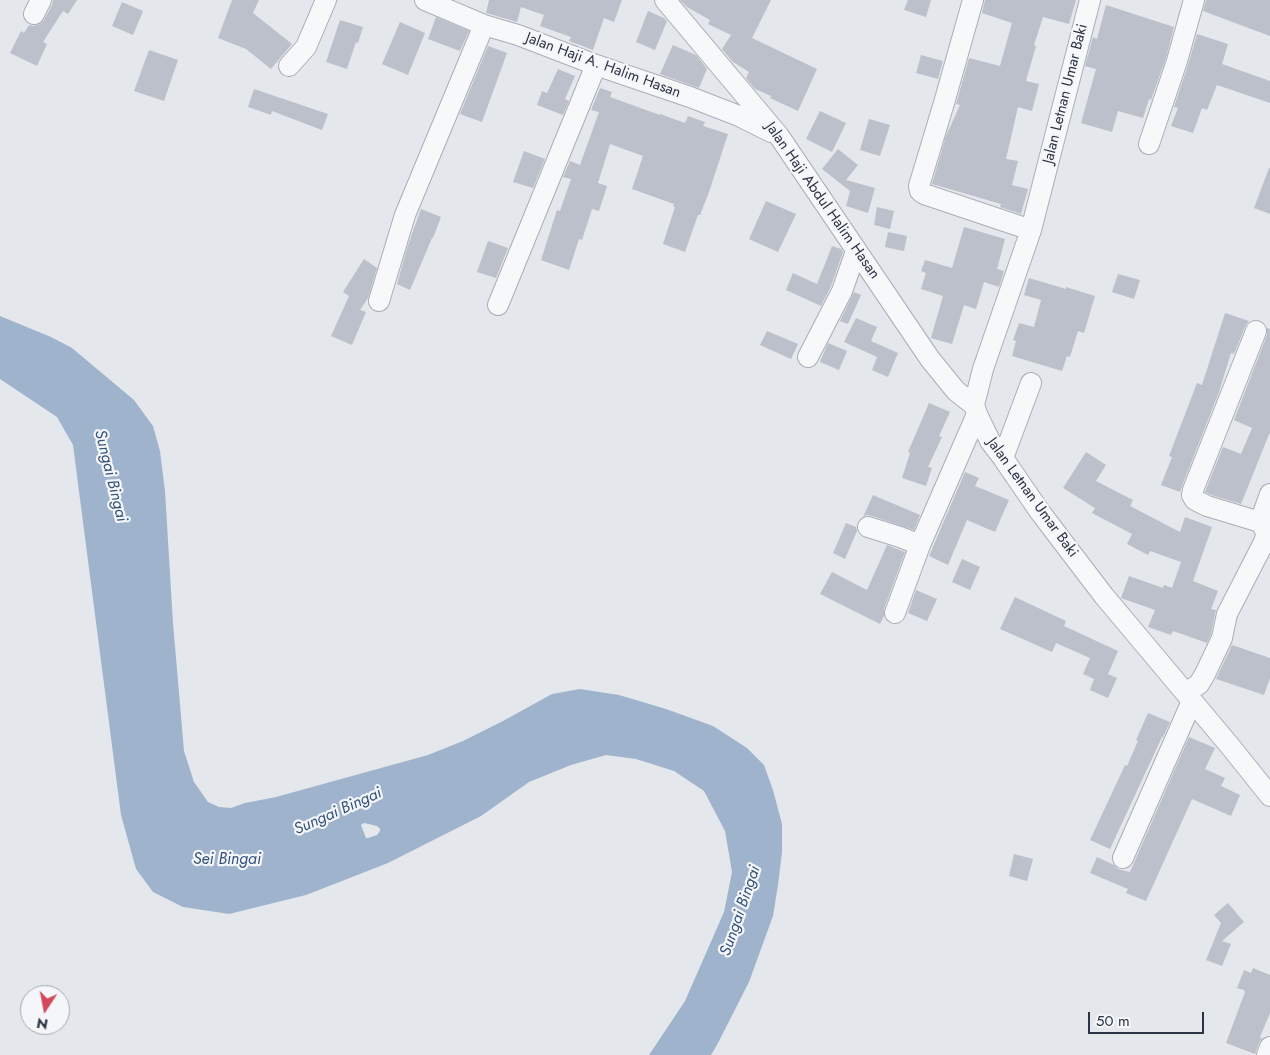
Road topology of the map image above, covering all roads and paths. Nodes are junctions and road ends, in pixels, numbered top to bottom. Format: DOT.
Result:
graph roads {
  1 [pos="326,0"];
  2 [pos="425,0"];
  3 [pos="665,0"];
  4 [pos="973,0"];
  5 [pos="1090,0"];
  6 [pos="1194,0"];
  7 [pos="484,25"];
  8 [pos="596,65"];
  9 [pos="289,66"];
  10 [pos="779,136"];
  11 [pos="1149,144"];
  12 [pos="1031,230"];
  13 [pos="856,250"];
  14 [pos="380,301"];
  15 [pos="498,305"];
  16 [pos="1256,332"];
  17 [pos="808,357"];
  18 [pos="1031,383"];
  19 [pos="975,410"];
  20 [pos="1003,458"];
  21 [pos="1270,494"];
  22 [pos="1260,522"];
  23 [pos="868,527"];
  24 [pos="920,545"];
  25 [pos="895,614"];
  26 [pos="1189,697"];
  27 [pos="1270,796"];
  28 [pos="1123,858"];
  29 [pos="1270,1047"];
  30 [pos="1267,1055"];
  1 -- 9 [label="street"];
  2 -- 7 [label="street, Jalan Haji A. Halim Hasan"];
  3 -- 10 [label="street, Jalan Haji Abdul Halim Hasan"];
  4 -- 12 [label="street"];
  5 -- 12 [label="street, Jalan Letnan Umar Baki"];
  6 -- 11 [label="street"];
  7 -- 8 [label="street, Jalan Haji A. Halim Hasan"];
  7 -- 14 [label="street"];
  8 -- 10 [label="street, Jalan Haji A. Halim Hasan"];
  8 -- 15 [label="street"];
  10 -- 13 [label="street, Jalan Haji Abdul Halim Hasan"];
  12 -- 19 [label="street, Jalan Letnan Umar Baki"];
  13 -- 17 [label="street"];
  13 -- 19 [label="street, Jalan Haji Abdul Halim Hasan"];
  16 -- 22 [label="street"];
  18 -- 20 [label="street"];
  19 -- 20 [label="street, Jalan Letnan Umar Baki"];
  19 -- 24 [label="street"];
  20 -- 26 [label="street, Jalan Letnan Umar Baki"];
  21 -- 22 [label="street"];
  22 -- 26 [label="street"];
  23 -- 24 [label="street"];
  24 -- 25 [label="street"];
  26 -- 27 [label="street, Jalan Letnan Umar Baki"];
  26 -- 28 [label="street"];
  29 -- 30 [label="street"];
}
